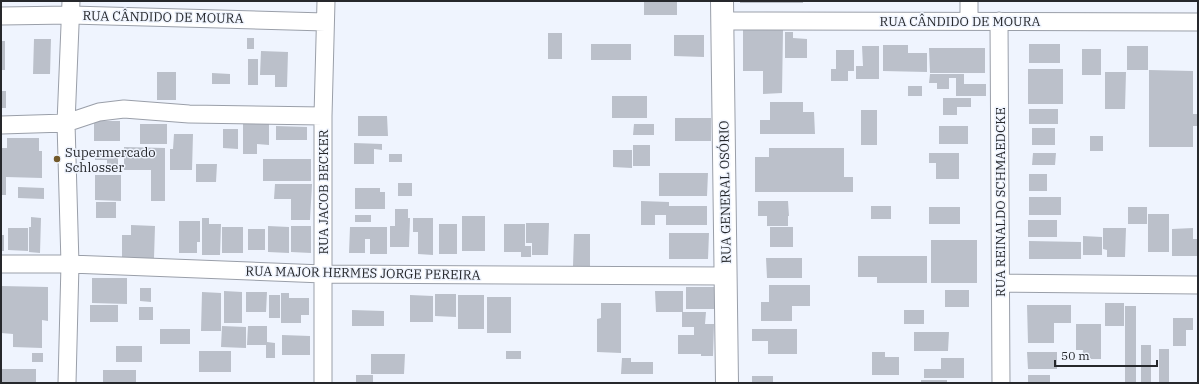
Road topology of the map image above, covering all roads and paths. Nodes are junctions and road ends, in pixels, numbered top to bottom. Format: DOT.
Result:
graph roads {
  1 [pos="326,1"];
  2 [pos="969,1"];
  3 [pos="71,8"];
  4 [pos="722,11"];
  5 [pos="1,16"];
  6 [pos="969,21"];
  7 [pos="999,21"];
  8 [pos="325,22"];
  9 [pos="1198,22"];
  10 [pos="323,116"];
  11 [pos="66,123"];
  12 [pos="1,125"];
  13 [pos="1,264"];
  14 [pos="70,264"];
  15 [pos="323,274"];
  16 [pos="726,276"];
  17 [pos="1001,283"];
  18 [pos="1198,285"];
  19 [pos="67,383"];
  20 [pos="323,383"];
  21 [pos="728,383"];
  22 [pos="1001,383"];
  1 -- 8 [label="street, RUA JACOB BECKER"];
  2 -- 6 [label="street"];
  3 -- 5 [label="street, RUA CÂNDIDO DE MOURA"];
  3 -- 8 [label="street, RUA CÂNDIDO DE MOURA"];
  3 -- 11 [label="street"];
  4 -- 6 [label="street, RUA CÂNDIDO DE MOURA"];
  4 -- 16 [label="main road, RUA GENERAL OSÓRIO"];
  6 -- 7 [label="street, RUA CÂNDIDO DE MOURA"];
  7 -- 9 [label="street, RUA CÂNDIDO DE MOURA"];
  7 -- 17 [label="street, RUA REINALDO SCHMAEDCKE"];
  8 -- 10 [label="street, RUA JACOB BECKER"];
  10 -- 11 [label="street"];
  10 -- 15 [label="street, RUA JACOB BECKER"];
  11 -- 12 [label="street"];
  11 -- 14 [label="street"];
  13 -- 14 [label="street, RUA MAJOR HERMES JORGE PEREIRA"];
  14 -- 15 [label="street, RUA MAJOR HERMES JORGE PEREIRA"];
  14 -- 19 [label="street"];
  15 -- 16 [label="street, RUA MAJOR HERMES JORGE PEREIRA"];
  15 -- 20 [label="street, RUA JACOB BECKER"];
  16 -- 21 [label="main road, RUA GENERAL OSÓRIO"];
  17 -- 18 [label="street"];
  17 -- 22 [label="street, RUA REINALDO SCHMAEDCKE"];
}
